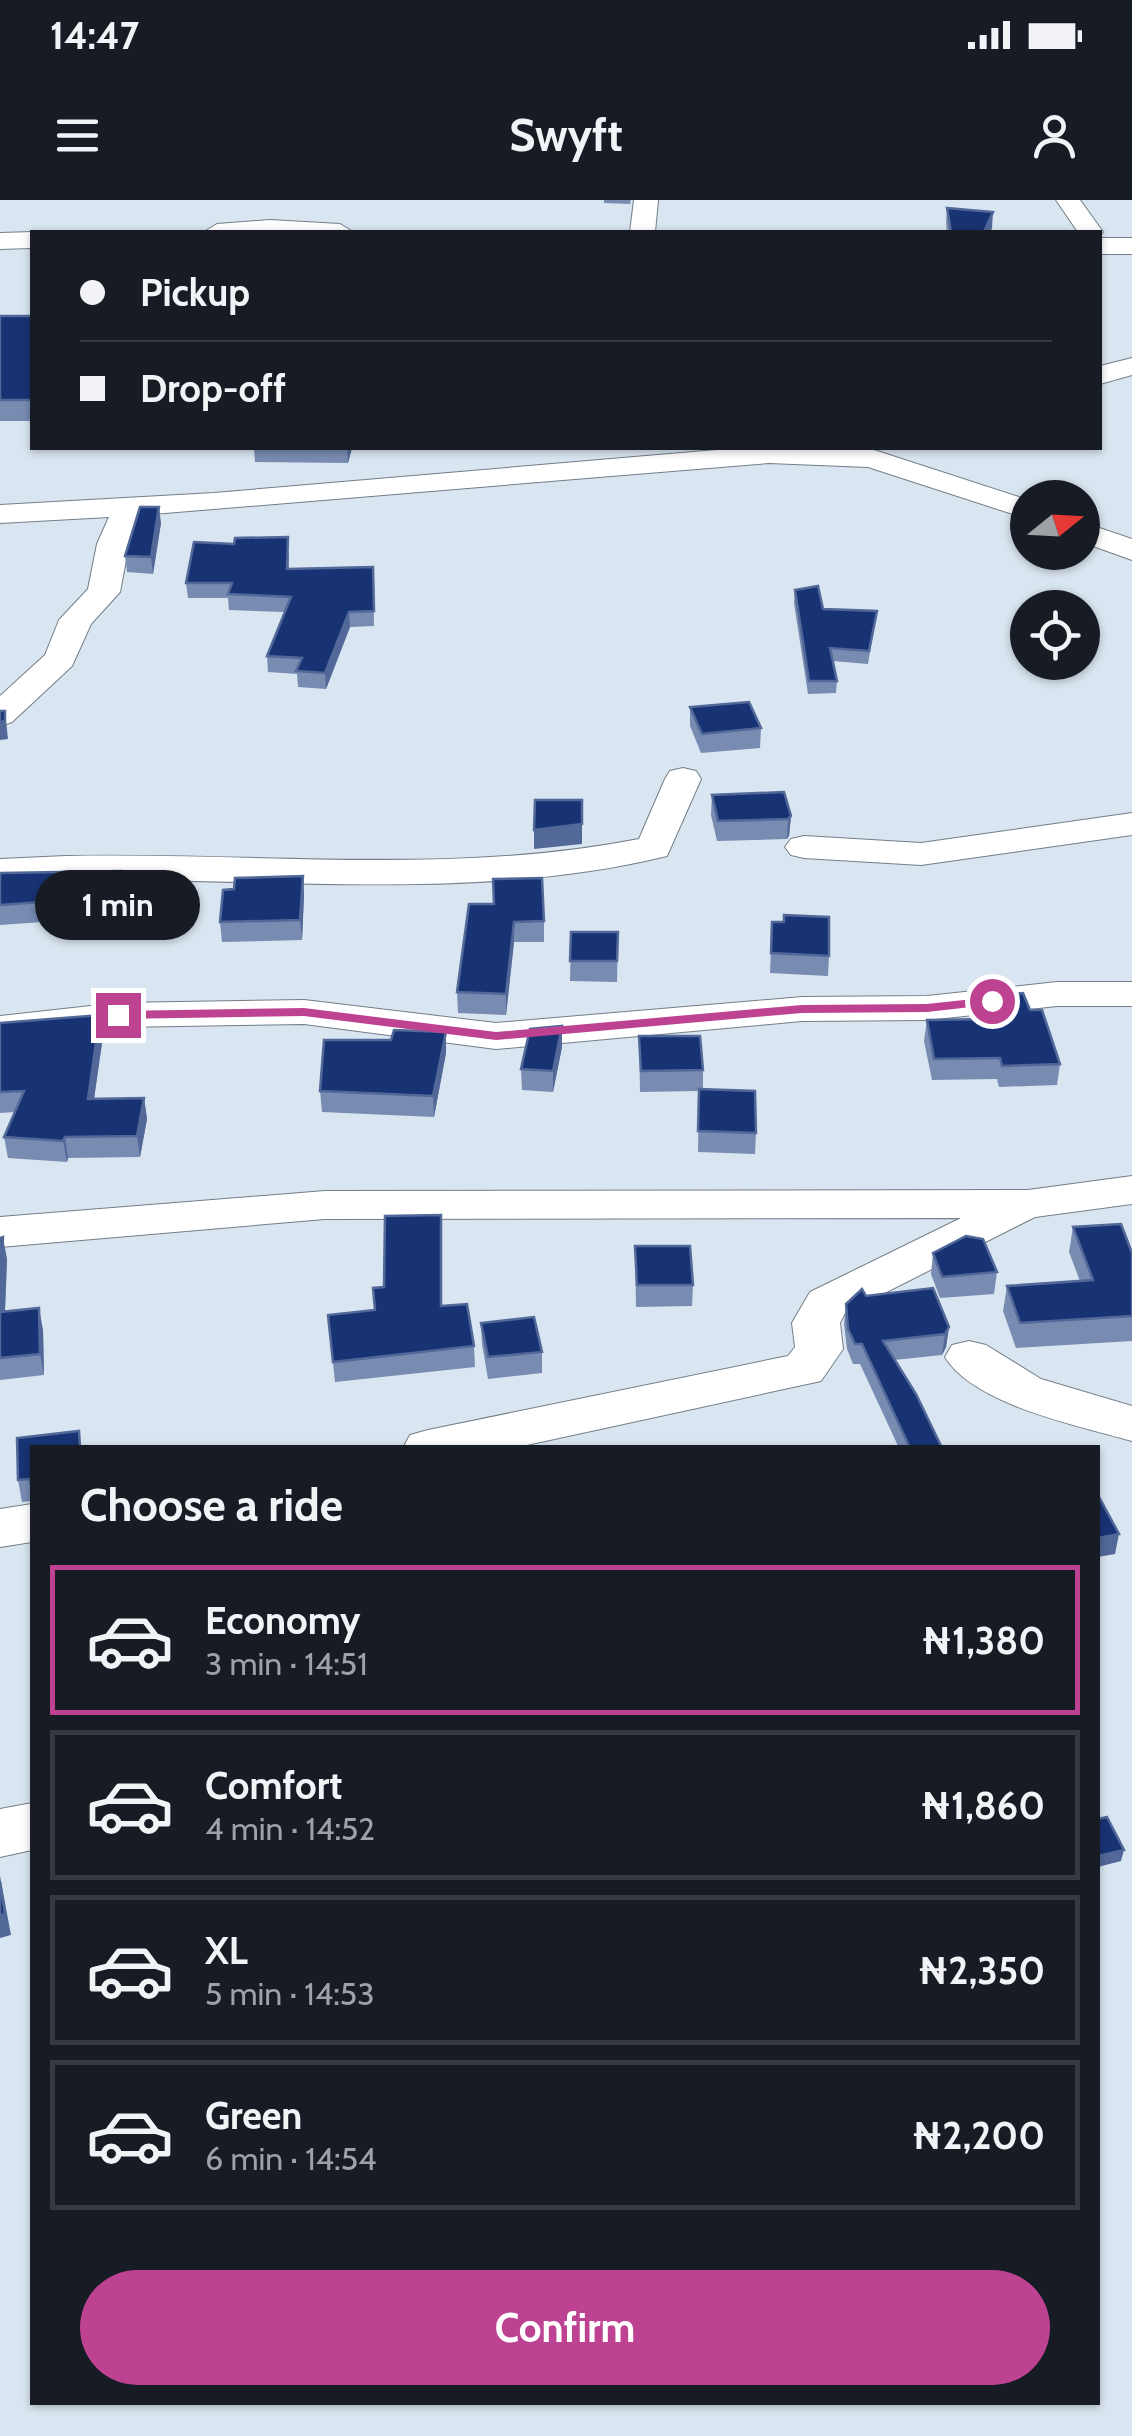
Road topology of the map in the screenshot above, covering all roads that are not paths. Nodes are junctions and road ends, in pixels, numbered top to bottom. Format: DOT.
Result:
graph roads {
  1 [pos="646,200"];
  2 [pos="1068,200"];
  3 [pos="244,230"];
  4 [pos="305,230"];
  5 [pos="643,230"];
  6 [pos="1089,230"];
  7 [pos="30,240"];
  8 [pos="0,241"];
  9 [pos="1102,246"];
  10 [pos="1132,246"];
  11 [pos="1132,366"];
  12 [pos="1102,374"];
  13 [pos="792,450"];
  14 [pos="875,453"];
  15 [pos="769,454"];
  16 [pos="1010,503"];
  17 [pos="130,506"];
  18 [pos="0,514"];
  19 [pos="1100,537"];
  20 [pos="1127,547"];
  21 [pos="0,716"];
  22 [pos="683,779"];
  23 [pos="1132,824"];
  24 [pos="804,847"];
  25 [pos="0,871"];
  26 [pos="1132,994"];
  27 [pos="0,1028"];
  28 [pos="1132,1190"];
  29 [pos="1028,1204"];
  30 [pos="0,1232"];
  31 [pos="969,1357"];
  32 [pos="1132,1424"];
  33 [pos="442,1445"];
  34 [pos="30,1523"];
  35 [pos="0,1528"];
  36 [pos="30,1827"];
  37 [pos="0,1832"];
  1 -- 5 [label="street"];
  2 -- 6 [label="street"];
  3 -- 4 [label="street"];
  7 -- 8 [label="street"];
  9 -- 10 [label="street"];
  11 -- 12 [label="street"];
  13 -- 15 [label="street"];
  14 -- 15 [label="street"];
  14 -- 16 [label="street"];
  15 -- 17 [label="street"];
  17 -- 18 [label="street"];
  17 -- 21 [label="street"];
  19 -- 20 [label="street"];
  22 -- 25 [label="street"];
  23 -- 24 [label="street"];
  26 -- 27 [label="street"];
  28 -- 29 [label="street"];
  29 -- 30 [label="street"];
  29 -- 33 [label="street"];
  31 -- 32 [label="street"];
  34 -- 35 [label="street"];
  36 -- 37 [label="street"];
}
